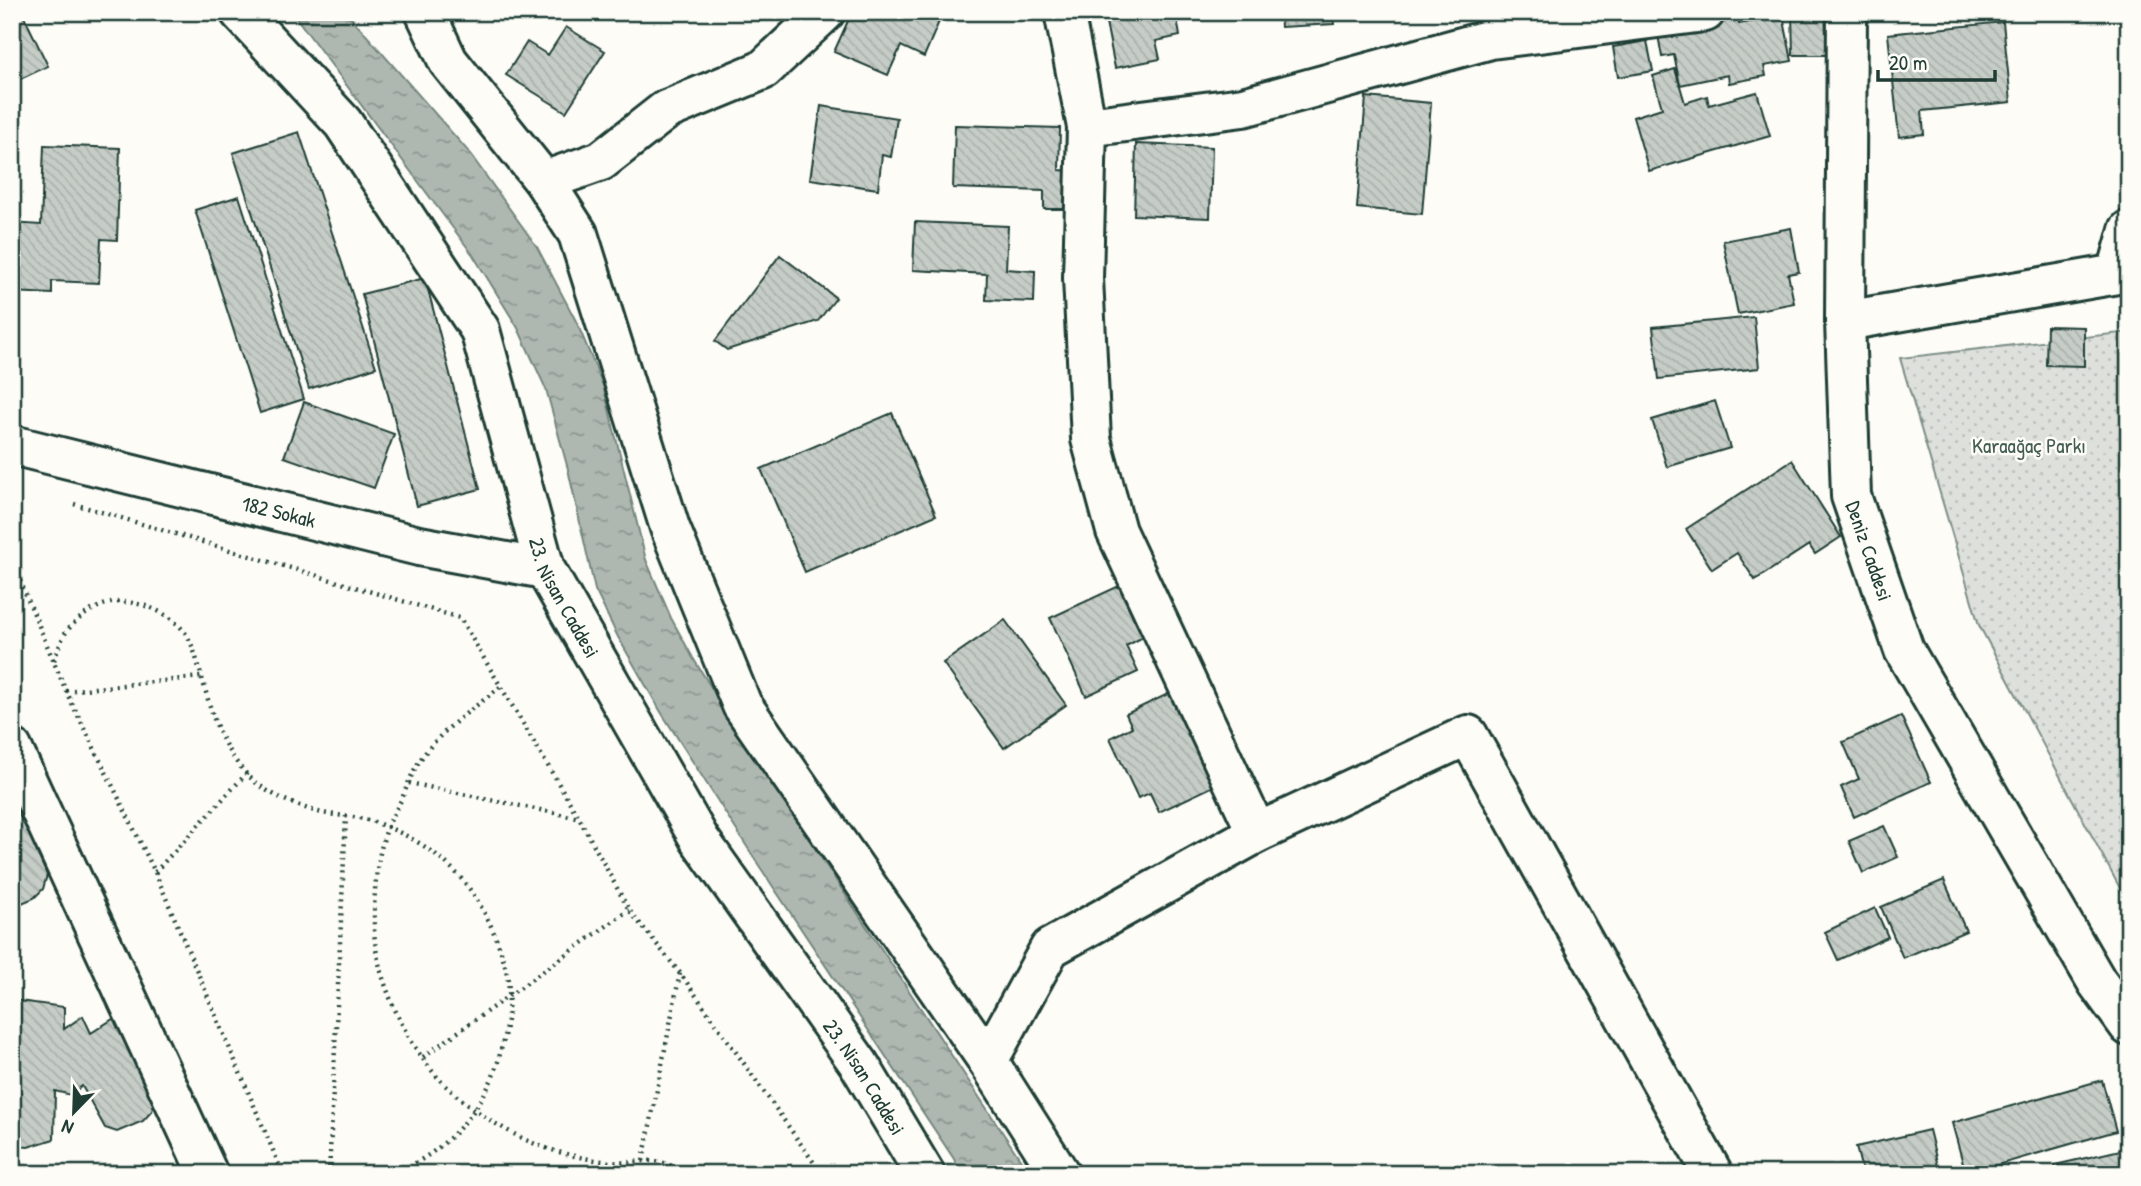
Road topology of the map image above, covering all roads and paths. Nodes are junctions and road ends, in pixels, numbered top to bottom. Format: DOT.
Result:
graph roads {
  1 [pos="240,12"];
  2 [pos="425,12"];
  3 [pos="825,12"];
  4 [pos="1064,12"];
  5 [pos="1705,12"];
  6 [pos="1847,12"];
  7 [pos="1489,25"];
  8 [pos="1087,127"];
  9 [pos="544,181"];
  10 [pos="2129,230"];
  11 [pos="2123,273"];
  12 [pos="1845,321"];
  13 [pos="12,445"];
  14 [pos="65,502"];
  15 [pos="12,561"];
  16 [pos="545,569"];
  17 [pos="54,660"];
  18 [pos="201,677"];
  19 [pos="500,687"];
  20 [pos="66,691"];
  21 [pos="12,748"];
  22 [pos="247,773"];
  23 [pos="409,783"];
  24 [pos="346,816"];
  25 [pos="579,818"];
  26 [pos="387,828"];
  27 [pos="1257,833"];
  28 [pos="155,872"];
  29 [pos="629,910"];
  30 [pos="680,974"];
  31 [pos="509,995"];
  32 [pos="2129,1026"];
  33 [pos="424,1057"];
  34 [pos="988,1061"];
  35 [pos="475,1109"];
  36 [pos="643,1161"];
  37 [pos="208,1174"];
  38 [pos="282,1174"];
  39 [pos="329,1174"];
  40 [pos="391,1174"];
  41 [pos="685,1174"];
  42 [pos="822,1174"];
  43 [pos="925,1174"];
  44 [pos="1060,1174"];
  45 [pos="1713,1174"];
  1 -- 16 [label="street, 23. Nisan Caddesi"];
  2 -- 9 [label="street"];
  3 -- 9 [label="street"];
  4 -- 8 [label="street"];
  5 -- 7 [label="street"];
  6 -- 12 [label="street, Deniz Caddesi"];
  7 -- 8 [label="street"];
  8 -- 27 [label="street"];
  9 -- 34 [label="street"];
  10 -- 11 [label="street"];
  11 -- 12 [label="street"];
  12 -- 32 [label="street, Deniz Caddesi"];
  13 -- 16 [label="street, 182 Sokak"];
  14 -- 19 [label="path"];
  15 -- 17 [label="path"];
  16 -- 43 [label="street, 23. Nisan Caddesi"];
  17 -- 18 [label="path"];
  17 -- 20 [label="path"];
  18 -- 20 [label="path"];
  18 -- 22 [label="path"];
  19 -- 23 [label="path"];
  19 -- 25 [label="path"];
  20 -- 28 [label="path"];
  21 -- 37 [label="street"];
  22 -- 24 [label="path"];
  22 -- 28 [label="path"];
  23 -- 25 [label="path"];
  23 -- 26 [label="path"];
  24 -- 26 [label="path"];
  24 -- 39 [label="path"];
  25 -- 29 [label="path"];
  26 -- 31 [label="path"];
  26 -- 33 [label="path"];
  27 -- 34 [label="street"];
  27 -- 45 [label="street"];
  28 -- 38 [label="path"];
  29 -- 30 [label="path"];
  29 -- 31 [label="path"];
  30 -- 36 [label="path"];
  30 -- 42 [label="path"];
  31 -- 33 [label="path"];
  31 -- 35 [label="path"];
  33 -- 35 [label="path"];
  34 -- 44 [label="street"];
  35 -- 36 [label="path"];
  35 -- 40 [label="path"];
  36 -- 41 [label="path"];
}
